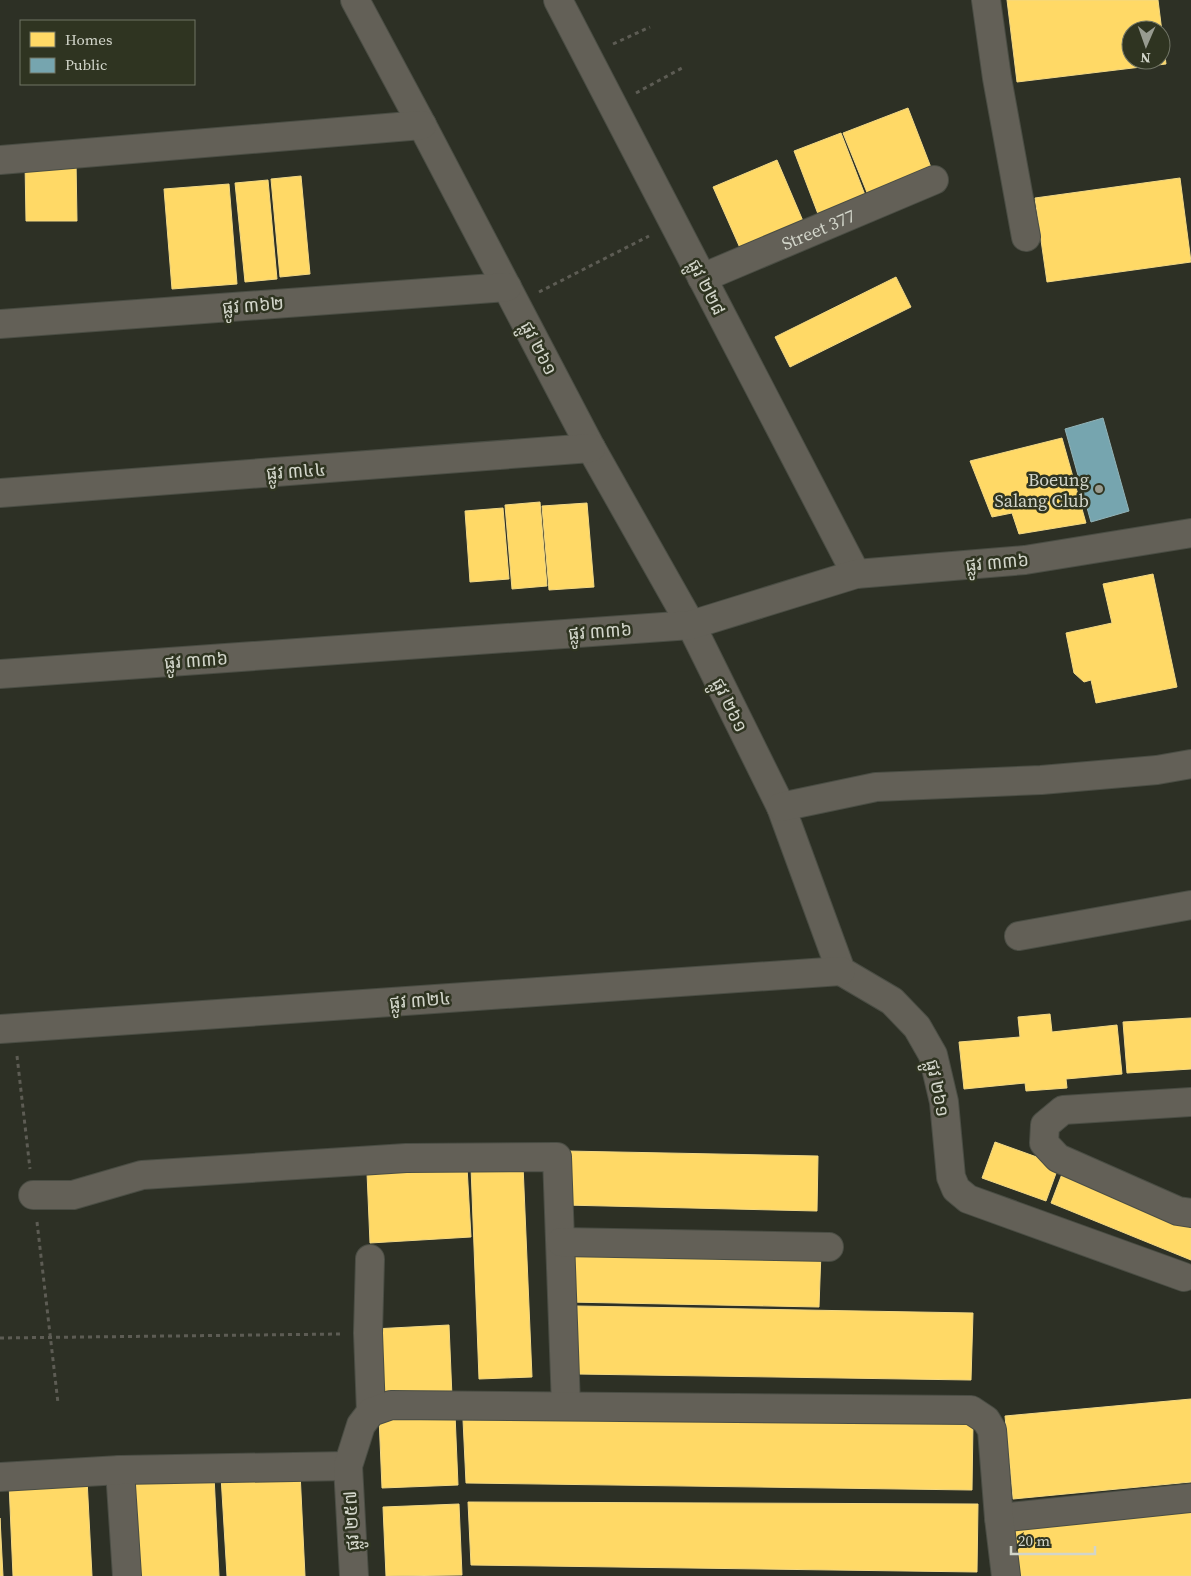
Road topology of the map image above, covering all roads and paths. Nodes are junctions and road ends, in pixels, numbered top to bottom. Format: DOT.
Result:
graph roads {
  1 [pos="355,0"];
  2 [pos="558,0"];
  3 [pos="986,0"];
  4 [pos="650,27"];
  5 [pos="587,56"];
  6 [pos="682,68"];
  7 [pos="613,105"];
  8 [pos="422,125"];
  9 [pos="0,160"];
  10 [pos="934,180"];
  11 [pos="674,224"];
  12 [pos="1026,237"];
  13 [pos="702,278"];
  14 [pos="511,295"];
  15 [pos="0,324"];
  16 [pos="591,448"];
  17 [pos="0,493"];
  18 [pos="1191,533"];
  19 [pos="856,574"];
  20 [pos="691,625"];
  21 [pos="0,674"];
  22 [pos="1191,764"];
  23 [pos="781,807"];
  24 [pos="1191,905"];
  25 [pos="1019,936"];
  26 [pos="841,971"];
  27 [pos="0,1029"];
  28 [pos="1191,1102"];
  29 [pos="33,1195"];
  30 [pos="1191,1213"];
  31 [pos="561,1242"];
  32 [pos="829,1247"];
  33 [pos="370,1259"];
  34 [pos="1184,1277"];
  35 [pos="368,1333"];
  36 [pos="0,1338"];
  37 [pos="566,1406"];
  38 [pos="371,1412"];
  39 [pos="348,1466"];
  40 [pos="120,1470"];
  41 [pos="0,1476"];
  42 [pos="1191,1498"];
  43 [pos="999,1518"];
  44 [pos="127,1576"];
  45 [pos="354,1576"];
  46 [pos="1006,1576"];
  1 -- 8 [label="street, ផ្លូវ ២៦១"];
  2 -- 5 [label="street, ផ្លូវ ២២៨"];
  3 -- 12 [label="street"];
  4 -- 5 [label="path"];
  5 -- 7 [label="street, ផ្លូវ ២២៨"];
  6 -- 7 [label="path"];
  7 -- 11 [label="street, ផ្លូវ ២២៨"];
  8 -- 9 [label="street"];
  8 -- 14 [label="street, ផ្លូវ ២៦១"];
  10 -- 13 [label="street, Street 377"];
  11 -- 13 [label="street, ផ្លូវ ២២៨"];
  11 -- 14 [label="path"];
  13 -- 19 [label="street, ផ្លូវ ២២៨"];
  14 -- 15 [label="street, ផ្លូវ ៣៦២"];
  14 -- 16 [label="street, ផ្លូវ ២៦១"];
  16 -- 17 [label="street, ផ្លូវ ៣៤៤"];
  16 -- 20 [label="street, ផ្លូវ ២៦១"];
  18 -- 19 [label="street, ផ្លូវ ៣៣៦"];
  19 -- 20 [label="street, ផ្លូវ ៣៣៦"];
  20 -- 21 [label="street, ផ្លូវ ៣៣៦"];
  20 -- 23 [label="street, ផ្លូវ ២៦១"];
  22 -- 23 [label="street"];
  23 -- 26 [label="street, ផ្លូវ ២៦១"];
  24 -- 25 [label="street"];
  26 -- 27 [label="street, ផ្លូវ ៣២៤"];
  26 -- 34 [label="street, ផ្លូវ ២៦១"];
  28 -- 30 [label="street"];
  29 -- 31 [label="street"];
  31 -- 32 [label="street"];
  31 -- 37 [label="street"];
  33 -- 35 [label="street"];
  35 -- 36 [label="path"];
  35 -- 38 [label="street"];
  37 -- 38 [label="street"];
  37 -- 43 [label="street"];
  38 -- 39 [label="street, ផ្លូវ ២៥៧"];
  39 -- 40 [label="street"];
  39 -- 45 [label="street, ផ្លូវ ២៥៧"];
  40 -- 41 [label="street"];
  40 -- 44 [label="street"];
  42 -- 43 [label="street"];
  43 -- 46 [label="street"];
}
